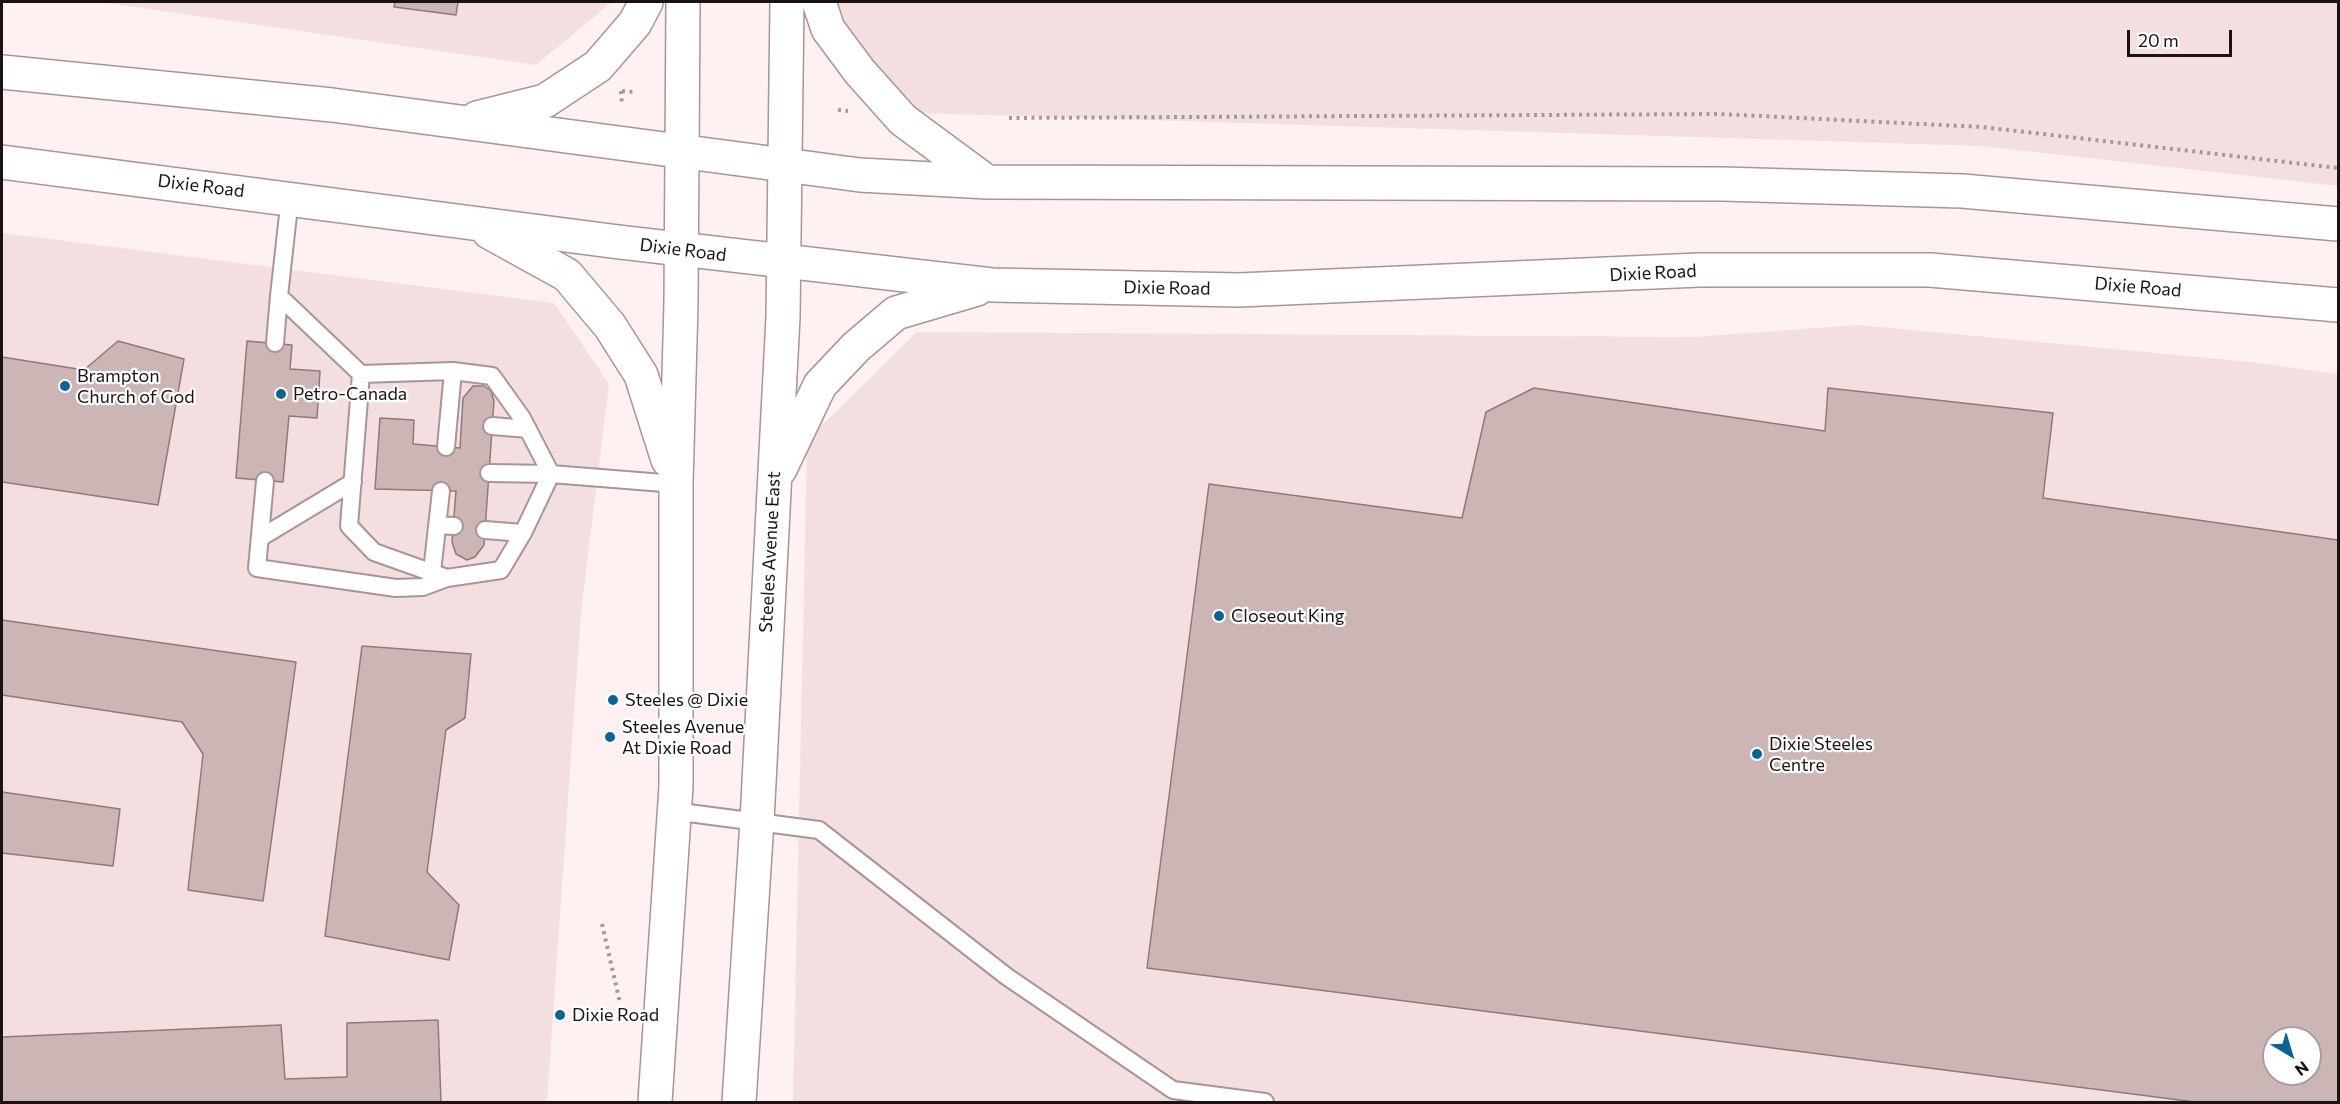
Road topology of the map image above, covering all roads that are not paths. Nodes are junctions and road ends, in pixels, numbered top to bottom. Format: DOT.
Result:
graph roads {
  1 [pos="646,2"];
  2 [pos="683,2"];
  3 [pos="787,2"];
  4 [pos="819,2"];
  5 [pos="2,72"];
  6 [pos="459,122"];
  7 [pos="683,152"];
  8 [pos="2,162"];
  9 [pos="784,165"];
  10 [pos="987,182"];
  11 [pos="290,197"];
  12 [pos="472,222"];
  13 [pos="2338,224"];
  14 [pos="681,250"];
  15 [pos="783,262"];
  16 [pos="992,285"];
  17 [pos="279,296"];
  18 [pos="2338,305"];
  19 [pos="275,343"];
  20 [pos="453,371"];
  21 [pos="361,374"];
  22 [pos="492,426"];
  23 [pos="528,429"];
  24 [pos="446,447"];
  25 [pos="489,473"];
  26 [pos="551,474"];
  27 [pos="265,481"];
  28 [pos="353,482"];
  29 [pos="676,484"];
  30 [pos="773,484"];
  31 [pos="441,491"];
  32 [pos="485,530"];
  33 [pos="523,533"];
  34 [pos="260,538"];
  35 [pos="440,575"];
  36 [pos="673,811"];
  37 [pos="757,821"];
  38 [pos="655,1102"];
  39 [pos="739,1102"];
  40 [pos="1265,1102"];
  1 -- 6 [label="main road"];
  2 -- 7 [label="main road"];
  3 -- 9 [label="main road, Steeles Avenue East"];
  4 -- 10 [label="main road"];
  5 -- 6 [label="main road"];
  6 -- 7 [label="main road"];
  7 -- 9 [label="main road"];
  7 -- 14 [label="main road"];
  8 -- 11 [label="main road, Dixie Road"];
  9 -- 10 [label="main road"];
  9 -- 15 [label="main road, Steeles Avenue East"];
  10 -- 13 [label="main road"];
  11 -- 12 [label="main road, Dixie Road"];
  11 -- 17 [label="lane"];
  12 -- 14 [label="main road, Dixie Road"];
  12 -- 29 [label="main road"];
  14 -- 15 [label="main road, Dixie Road"];
  14 -- 29 [label="main road"];
  15 -- 16 [label="main road, Dixie Road"];
  15 -- 30 [label="main road, Steeles Avenue East"];
  16 -- 18 [label="main road, Dixie Road"];
  16 -- 30 [label="main road"];
  17 -- 19 [label="lane"];
  17 -- 21 [label="lane"];
  20 -- 21 [label="lane"];
  20 -- 23 [label="lane"];
  20 -- 24 [label="lane"];
  21 -- 28 [label="lane"];
  22 -- 23 [label="lane"];
  23 -- 26 [label="lane"];
  25 -- 26 [label="lane"];
  26 -- 29 [label="lane"];
  26 -- 33 [label="lane"];
  27 -- 34 [label="lane"];
  28 -- 34 [label="lane"];
  28 -- 35 [label="lane"];
  29 -- 36 [label="main road"];
  30 -- 37 [label="main road, Steeles Avenue East"];
  31 -- 35 [label="lane"];
  32 -- 33 [label="lane"];
  33 -- 35 [label="lane"];
  34 -- 35 [label="lane"];
  36 -- 37 [label="lane"];
  36 -- 38 [label="main road"];
  37 -- 39 [label="main road, Steeles Avenue East"];
  37 -- 40 [label="lane"];
}
